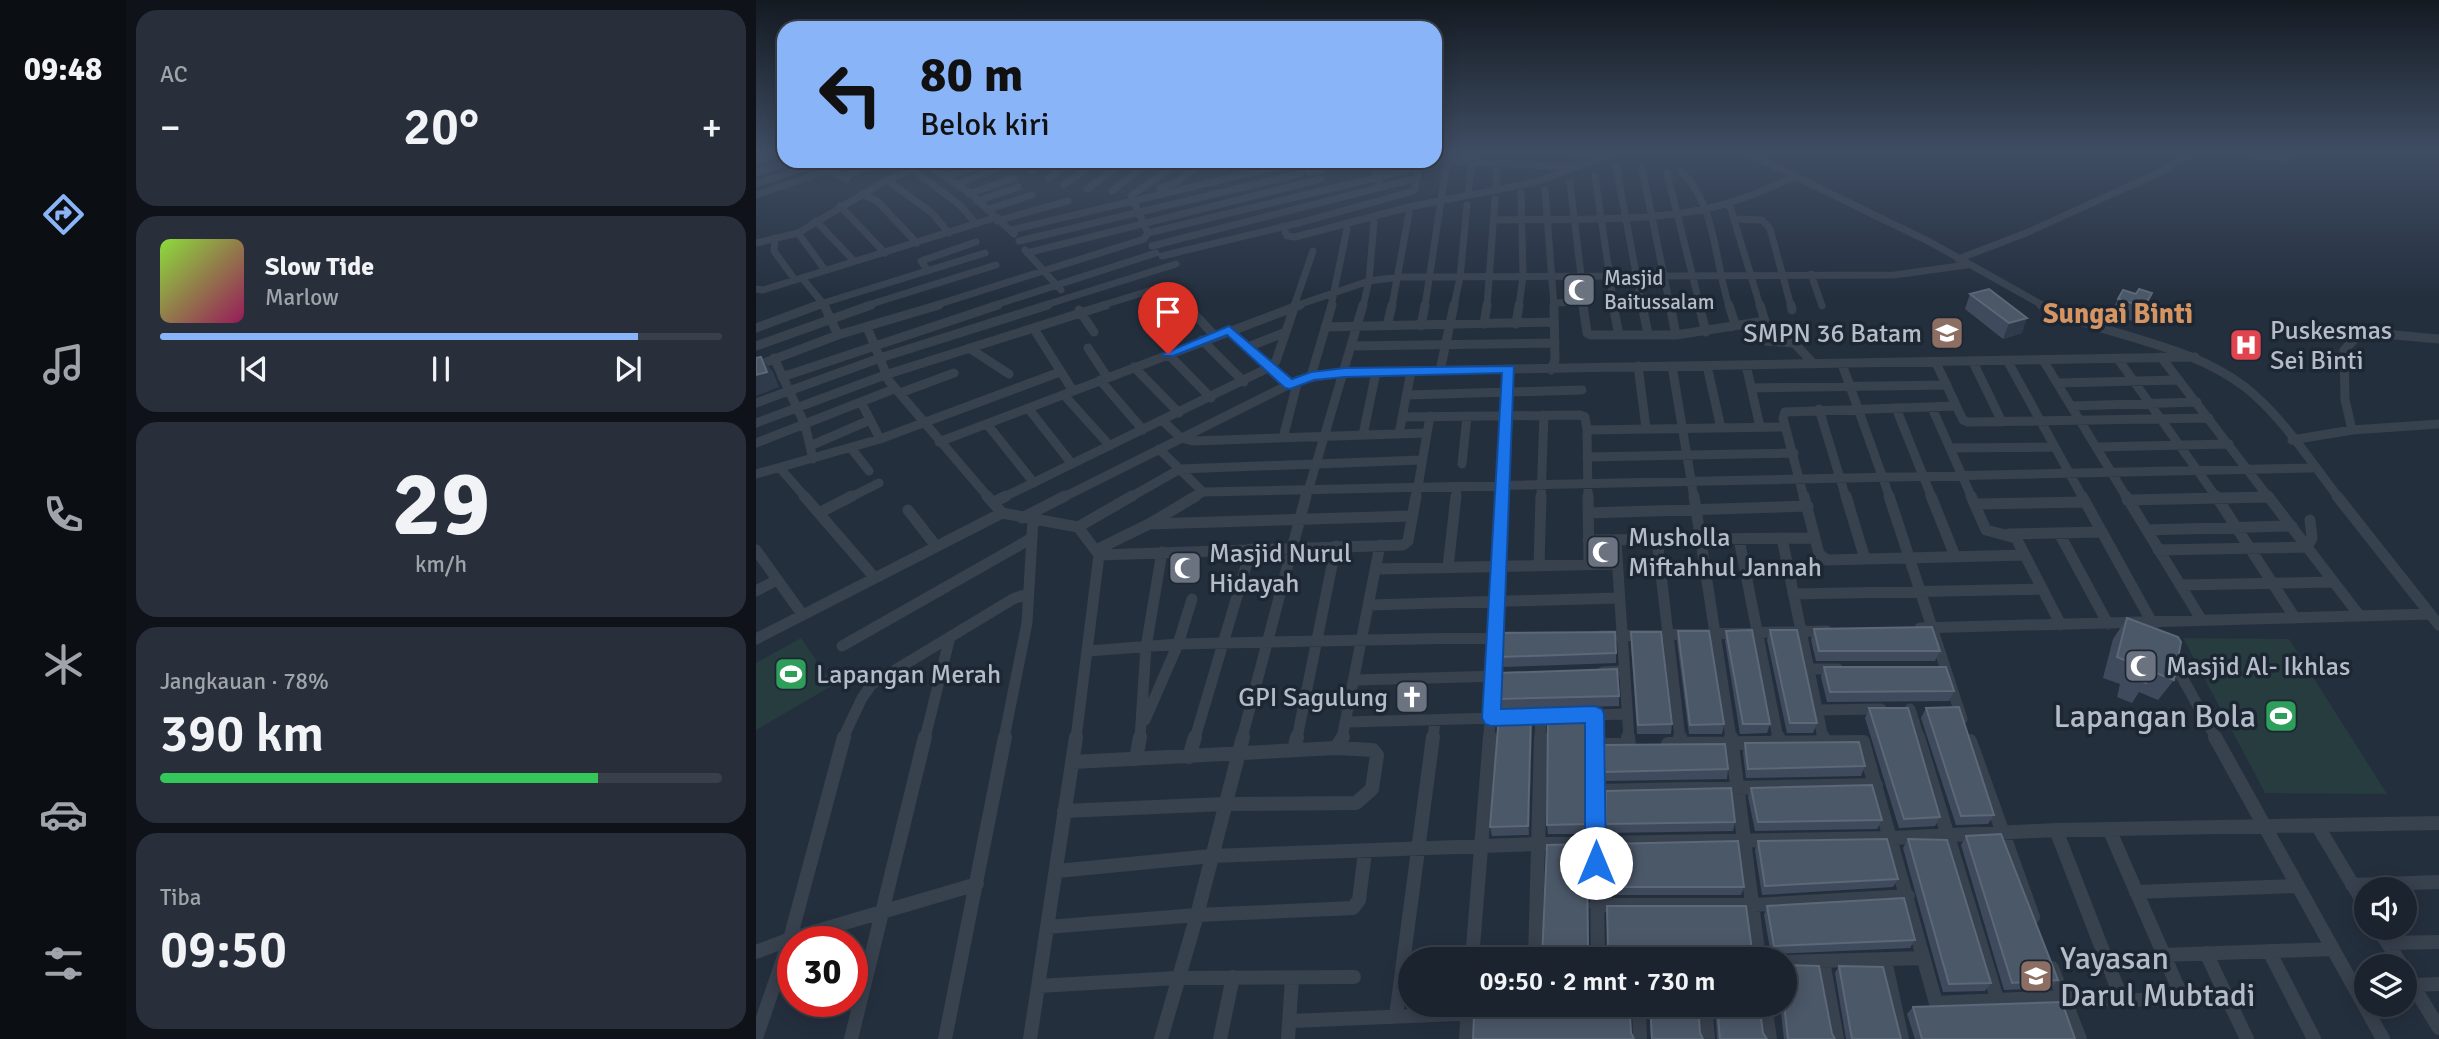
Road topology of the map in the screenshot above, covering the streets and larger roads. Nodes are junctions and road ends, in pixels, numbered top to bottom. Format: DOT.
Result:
graph roads {
  1 [pos="848,201"];
  2 [pos="877,201"];
  3 [pos="916,201"];
  4 [pos="956,201"];
  5 [pos="977,201"];
  6 [pos="1013,201"];
  7 [pos="1066,201"];
  8 [pos="1127,201"];
  9 [pos="1134,201"];
  10 [pos="1181,201"];
  11 [pos="1230,201"];
  12 [pos="1266,201"];
  13 [pos="1278,201"];
  14 [pos="1327,201"];
  15 [pos="1373,201"];
  16 [pos="1411,201"];
  17 [pos="1436,201"];
  18 [pos="1438,201"];
  19 [pos="1495,201"];
  20 [pos="1521,201"];
  21 [pos="1546,201"];
  22 [pos="1572,201"];
  23 [pos="1597,201"];
  24 [pos="1624,201"];
  25 [pos="1650,201"];
  26 [pos="1675,201"];
  27 [pos="1700,201"];
  28 [pos="1734,201"];
  29 [pos="1848,201"];
  30 [pos="2093,201"];
  31 [pos="1729,203"];
  32 [pos="1268,204"];
  33 [pos="1467,205"];
  34 [pos="840,206"];
  35 [pos="1703,209"];
  36 [pos="987,210"];
  37 [pos="1409,210"];
  38 [pos="1140,211"];
  39 [pos="1678,213"];
  40 [pos="1274,215"];
  41 [pos="1653,215"];
  42 [pos="1627,216"];
  43 [pos="1599,217"];
  44 [pos="999,218"];
  45 [pos="1521,219"];
  46 [pos="1547,219"];
  47 [pos="1573,219"];
  48 [pos="1735,219"];
  49 [pos="1494,220"];
  50 [pos="816,221"];
  51 [pos="1145,222"];
  52 [pos="1374,222"];
  53 [pos="976,224"];
  54 [pos="1283,226"];
  55 [pos="1347,229"];
  56 [pos="966,230"];
  57 [pos="1011,230"];
  58 [pos="798,233"];
  59 [pos="948,233"];
  60 [pos="1146,236"];
  61 [pos="775,238"];
  62 [pos="1019,241"];
  63 [pos="976,242"];
  64 [pos="756,243"];
  65 [pos="917,243"];
  66 [pos="1312,251"];
  67 [pos="1157,252"];
  68 [pos="885,253"];
  69 [pos="985,253"];
  70 [pos="1027,253"];
  71 [pos="874,256"];
  72 [pos="1958,259"];
  73 [pos="854,261"];
  74 [pos="996,265"];
  75 [pos="1967,265"];
  76 [pos="825,270"];
  77 [pos="928,271"];
  78 [pos="1044,273"];
  79 [pos="1811,274"];
  80 [pos="1581,275"];
  81 [pos="1608,275"];
  82 [pos="1638,275"];
  83 [pos="1692,275"];
  84 [pos="1720,275"];
  85 [pos="1781,275"];
  86 [pos="1491,276"];
  87 [pos="1523,276"];
  88 [pos="1554,276"];
  89 [pos="1666,276"];
  90 [pos="1750,276"];
  91 [pos="1399,277"];
  92 [pos="1431,277"];
  93 [pos="1460,277"];
  94 [pos="798,279"];
  95 [pos="1369,281"];
  96 [pos="1010,283"];
  97 [pos="1057,287"];
  98 [pos="756,289"];
  99 [pos="1336,291"];
  100 [pos="1070,299"];
  101 [pos="823,303"];
  102 [pos="1554,303"];
  103 [pos="1296,305"];
  104 [pos="1822,306"];
  105 [pos="1792,310"];
  106 [pos="1081,313"];
  107 [pos="830,318"];
  108 [pos="1554,322"];
  109 [pos="1484,324"];
  110 [pos="1516,324"];
  111 [pos="1451,325"];
  112 [pos="1387,326"];
  113 [pos="1421,326"];
  114 [pos="867,327"];
  115 [pos="1325,327"];
  116 [pos="1358,327"];
  117 [pos="1731,327"];
  118 [pos="756,328"];
  119 [pos="1034,329"];
  120 [pos="1229,330"];
  121 [pos="1094,332"];
  122 [pos="1286,332"];
  123 [pos="1706,332"];
  124 [pos="1648,334"];
  125 [pos="838,335"];
  126 [pos="1214,335"];
  127 [pos="1619,335"];
  128 [pos="1676,335"];
  129 [pos="2439,339"];
  130 [pos="1202,340"];
  131 [pos="1766,341"];
  132 [pos="874,343"];
  133 [pos="1555,343"];
  134 [pos="1447,345"];
  135 [pos="756,346"];
  136 [pos="1352,346"];
  137 [pos="1248,347"];
  138 [pos="969,348"];
  139 [pos="1088,348"];
  140 [pos="1168,354"];
  141 [pos="2195,357"];
  142 [pos="774,358"];
  143 [pos="880,358"];
  144 [pos="2161,358"];
  145 [pos="2118,359"];
  146 [pos="2043,360"];
  147 [pos="1973,362"];
  148 [pos="2008,362"];
  149 [pos="1936,363"];
  150 [pos="1814,364"];
  151 [pos="1842,364"];
  152 [pos="1746,365"];
  153 [pos="756,366"];
  154 [pos="1638,366"];
  155 [pos="1672,366"];
  156 [pos="1707,366"];
  157 [pos="1133,367"];
  158 [pos="1270,367"];
  159 [pos="1509,369"];
  160 [pos="1551,370"];
  161 [pos="1411,371"];
  162 [pos="1440,371"];
  163 [pos="1060,372"];
  164 [pos="1345,372"];
  165 [pos="1376,372"];
  166 [pos="954,373"];
  167 [pos="885,374"];
  168 [pos="1009,374"];
  169 [pos="1311,376"];
  170 [pos="782,377"];
  171 [pos="1104,379"];
  172 [pos="2179,380"];
  173 [pos="2134,381"];
  174 [pos="1244,382"];
  175 [pos="1294,382"];
  176 [pos="2057,383"];
  177 [pos="1947,385"];
  178 [pos="1850,387"];
  179 [pos="1751,388"];
  180 [pos="791,390"];
  181 [pos="1582,390"];
  182 [pos="897,391"];
  183 [pos="1509,392"];
  184 [pos="1068,393"];
  185 [pos="1407,395"];
  186 [pos="1211,398"];
  187 [pos="861,402"];
  188 [pos="2197,402"];
  189 [pos="756,403"];
  190 [pos="2150,404"];
  191 [pos="1956,406"];
  192 [pos="2071,406"];
  193 [pos="798,407"];
  194 [pos="1028,408"];
  195 [pos="1896,408"];
  196 [pos="1932,408"];
  197 [pos="1858,409"];
  198 [pos="1819,410"];
  199 [pos="1179,413"];
  200 [pos="1506,415"];
  201 [pos="1544,415"];
  202 [pos="1403,416"];
  203 [pos="1430,416"];
  204 [pos="1467,416"];
  205 [pos="2209,418"];
  206 [pos="2160,419"];
  207 [pos="870,420"];
  208 [pos="1163,421"];
  209 [pos="2041,421"];
  210 [pos="2002,422"];
  211 [pos="2081,422"];
  212 [pos="756,423"];
  213 [pos="926,424"];
  214 [pos="987,424"];
  215 [pos="2439,424"];
  216 [pos="805,425"];
  217 [pos="1760,427"];
  218 [pos="1786,427"];
  219 [pos="1646,428"];
  220 [pos="1721,428"];
  221 [pos="1683,429"];
  222 [pos="1143,430"];
  223 [pos="1587,430"];
  224 [pos="2352,430"];
  225 [pos="1426,433"];
  226 [pos="1399,434"];
  227 [pos="1363,435"];
  228 [pos="1323,437"];
  229 [pos="1181,438"];
  230 [pos="1283,438"];
  231 [pos="880,439"];
  232 [pos="2292,440"];
  233 [pos="939,442"];
  234 [pos="756,443"];
  235 [pos="2178,444"];
  236 [pos="2229,444"];
  237 [pos="810,446"];
  238 [pos="1110,446"];
  239 [pos="2055,447"];
  240 [pos="2096,447"];
  241 [pos="851,448"];
  242 [pos="1952,448"];
  243 [pos="1159,449"];
  244 [pos="1794,453"];
  245 [pos="1687,454"];
  246 [pos="1587,457"];
  247 [pos="813,459"];
  248 [pos="1421,460"];
  249 [pos="1315,462"];
  250 [pos="1072,464"];
  251 [pos="1462,464"];
  252 [pos="780,468"];
  253 [pos="2312,468"];
  254 [pos="1180,469"];
  255 [pos="2249,469"];
  256 [pos="2196,470"];
  257 [pos="869,471"];
  258 [pos="2111,472"];
  259 [pos="756,474"];
  260 [pos="2070,474"];
  261 [pos="1924,476"];
  262 [pos="1883,477"];
  263 [pos="1964,477"];
  264 [pos="1800,478"];
  265 [pos="1839,478"];
  266 [pos="1692,481"];
  267 [pos="879,483"];
  268 [pos="1034,483"];
  269 [pos="1542,483"];
  270 [pos="1587,483"];
  271 [pos="1502,485"];
  272 [pos="1457,487"];
  273 [pos="1416,488"];
  274 [pos="1308,489"];
  275 [pos="1203,492"];
  276 [pos="2269,497"];
  277 [pos="2215,498"];
  278 [pos="2127,500"];
  279 [pos="994,502"];
  280 [pos="2085,502"];
  281 [pos="1975,504"];
  282 [pos="1808,506"];
  283 [pos="908,510"];
  284 [pos="1697,511"];
  285 [pos="819,513"];
  286 [pos="1002,513"];
  287 [pos="1589,513"];
  288 [pos="1411,516"];
  289 [pos="1027,519"];
  290 [pos="1299,519"];
  291 [pos="2310,520"];
  292 [pos="1149,524"];
  293 [pos="2292,526"];
  294 [pos="1078,527"];
  295 [pos="2238,528"];
  296 [pos="2147,530"];
  297 [pos="2102,532"];
  298 [pos="2059,533"];
  299 [pos="2009,534"];
  300 [pos="1032,538"];
  301 [pos="1782,538"];
  302 [pos="1814,538"];
  303 [pos="1739,539"];
  304 [pos="1588,540"];
  305 [pos="1657,540"];
  306 [pos="1701,540"];
  307 [pos="1616,541"];
  308 [pos="1380,545"];
  309 [pos="936,546"];
  310 [pos="1336,546"];
  311 [pos="1295,547"];
  312 [pos="2307,547"];
  313 [pos="1251,549"];
  314 [pos="2251,549"];
  315 [pos="756,550"];
  316 [pos="2158,550"];
  317 [pos="1162,552"];
  318 [pos="1098,553"];
  319 [pos="2025,555"];
  320 [pos="1911,556"];
  321 [pos="1955,556"];
  322 [pos="1864,559"];
  323 [pos="1616,564"];
  324 [pos="1497,565"];
  325 [pos="1589,565"];
  326 [pos="1539,566"];
  327 [pos="1448,567"];
  328 [pos="1376,569"];
  329 [pos="874,577"];
  330 [pos="777,580"];
  331 [pos="2334,582"];
  332 [pos="2180,585"];
  333 [pos="2275,585"];
  334 [pos="2042,589"];
  335 [pos="756,591"];
  336 [pos="1922,592"];
  337 [pos="1027,594"];
  338 [pos="1793,594"];
  339 [pos="1618,597"];
  340 [pos="1192,598"];
  341 [pos="1496,601"];
  342 [pos="1369,605"];
  343 [pos="802,614"];
  344 [pos="2430,614"];
  345 [pos="2358,615"];
  346 [pos="2295,618"];
  347 [pos="2201,619"];
  348 [pos="2108,624"];
  349 [pos="2061,625"];
  350 [pos="2439,625"];
  351 [pos="1906,628"];
  352 [pos="1933,628"];
  353 [pos="1840,631"];
  354 [pos="1758,632"];
  355 [pos="1800,632"];
  356 [pos="1715,633"];
  357 [pos="1668,634"];
  358 [pos="2159,634"];
  359 [pos="1621,635"];
  360 [pos="1593,636"];
  361 [pos="1523,637"];
  362 [pos="950,638"];
  363 [pos="1495,638"];
  364 [pos="756,639"];
  365 [pos="1319,639"];
  366 [pos="1362,640"];
  367 [pos="1178,643"];
  368 [pos="1224,643"];
  369 [pos="1269,643"];
  370 [pos="842,646"];
  371 [pos="1146,647"];
  372 [pos="1088,651"];
  373 [pos="1808,669"];
  374 [pos="1849,669"];
  375 [pos="1623,671"];
  376 [pos="1584,673"];
  377 [pos="1519,675"];
  378 [pos="1493,676"];
  379 [pos="1356,680"];
  380 [pos="1817,710"];
  381 [pos="1595,714"];
  382 [pos="1627,714"];
  383 [pos="1541,717"];
  384 [pos="1491,718"];
  385 [pos="1435,721"];
  386 [pos="1347,722"];
  387 [pos="1143,724"];
  388 [pos="1824,742"];
  389 [pos="1731,743"];
  390 [pos="1779,743"];
  391 [pos="1681,744"];
  392 [pos="1595,745"];
  393 [pos="1642,745"];
  394 [pos="1336,748"];
  395 [pos="1294,750"];
  396 [pos="1237,755"];
  397 [pos="1189,757"];
  398 [pos="1136,759"];
  399 [pos="1073,762"];
  400 [pos="1876,785"];
  401 [pos="1737,788"];
  402 [pos="1595,791"];
  403 [pos="1224,804"];
  404 [pos="1064,811"];
  405 [pos="2438,824"];
  406 [pos="2317,825"];
  407 [pos="2264,827"];
  408 [pos="2109,829"];
  409 [pos="2056,830"];
  410 [pos="2001,833"];
  411 [pos="1949,837"];
  412 [pos="1892,838"];
  413 [pos="1745,841"];
  414 [pos="1595,843"];
  415 [pos="1537,844"];
  416 [pos="1482,846"];
  417 [pos="1420,849"];
  418 [pos="1364,852"];
  419 [pos="1212,856"];
  420 [pos="1057,871"];
  421 [pos="2439,882"];
  422 [pos="977,884"];
  423 [pos="2353,885"];
  424 [pos="2297,886"];
  425 [pos="2136,892"];
  426 [pos="1908,896"];
  427 [pos="1596,905"];
  428 [pos="1753,905"];
  429 [pos="884,912"];
  430 [pos="1197,915"];
  431 [pos="794,926"];
  432 [pos="835,926"];
  433 [pos="1047,927"];
  434 [pos="2039,934"];
  435 [pos="2386,940"];
  436 [pos="777,942"];
  437 [pos="2439,942"];
  438 [pos="2388,943"];
  439 [pos="758,946"];
  440 [pos="1473,947"];
  441 [pos="1535,947"];
  442 [pos="1598,947"];
  443 [pos="1758,947"];
  444 [pos="2333,949"];
  445 [pos="2269,951"];
  446 [pos="2206,953"];
  447 [pos="2395,954"];
  448 [pos="2164,955"];
  449 [pos="1923,958"];
  450 [pos="1885,960"];
  451 [pos="2049,960"];
  452 [pos="1823,961"];
  453 [pos="1797,962"];
  454 [pos="777,977"];
  455 [pos="1233,977"];
  456 [pos="1354,977"];
  457 [pos="1177,978"];
  458 [pos="1292,978"];
  459 [pos="2417,980"];
  460 [pos="2439,984"];
  461 [pos="1038,986"];
  462 [pos="2417,991"];
  463 [pos="2063,998"];
  464 [pos="2227,998"];
  465 [pos="2183,999"];
  466 [pos="2122,1000"];
  467 [pos="1998,1002"];
  468 [pos="1396,1016"];
  469 [pos="1467,1017"];
  470 [pos="1639,1017"];
  471 [pos="1707,1017"];
  472 [pos="1767,1017"];
  473 [pos="1291,1021"];
  474 [pos="2439,1028"];
  475 [pos="756,1038"];
  476 [pos="851,1039"];
  477 [pos="945,1039"];
  478 [pos="1030,1039"];
  479 [pos="1161,1039"];
  480 [pos="1220,1039"];
  481 [pos="1288,1039"];
  482 [pos="1466,1039"];
  483 [pos="1640,1039"];
  484 [pos="1708,1039"];
  485 [pos="1770,1039"];
  486 [pos="1837,1039"];
  487 [pos="1902,1039"];
  488 [pos="2080,1039"];
  489 [pos="2247,1039"];
  490 [pos="2314,1039"];
  491 [pos="2383,1039"];
  1 -- 34 [label="street"];
  2 -- 65 [label="street"];
  3 -- 59 [label="street"];
  4 -- 53 [label="street"];
  5 -- 36 [label="street"];
  6 -- 36 [label="street"];
  7 -- 44 [label="street"];
  8 -- 57 [label="street"];
  9 -- 38 [label="street"];
  10 -- 38 [label="street"];
  11 -- 51 [label="street"];
  12 -- 32 [label="street"];
  13 -- 32 [label="street"];
  14 -- 40 [label="street"];
  15 -- 54 [label="street"];
  16 -- 37 [label="street"];
  17 -- 37 [label="street"];
  18 -- 92 [label="street"];
  19 -- 49 [label="street"];
  20 -- 45 [label="street"];
  21 -- 46 [label="street"];
  22 -- 47 [label="street"];
  23 -- 43 [label="street"];
  24 -- 42 [label="street"];
  25 -- 41 [label="street"];
  26 -- 39 [label="street"];
  27 -- 35 [label="street"];
  28 -- 31 [label="street"];
  29 -- 72 [label="street"];
  30 -- 72 [label="street"];
  31 -- 35 [label="street"];
  31 -- 48 [label="street"];
  32 -- 40 [label="street"];
  32 -- 60 [label="street"];
  33 -- 93 [label="street"];
  34 -- 50 [label="street"];
  34 -- 68 [label="street"];
  35 -- 39 [label="street"];
  35 -- 84 [label="street"];
  36 -- 44 [label="street"];
  37 -- 54 [label="street"];
  37 -- 91 [label="street"];
  38 -- 51 [label="street"];
  38 -- 62 [label="street"];
  39 -- 41 [label="street"];
  39 -- 83 [label="street"];
  40 -- 67 [label="street"];
  41 -- 42 [label="street"];
  41 -- 89 [label="street"];
  42 -- 43 [label="street"];
  42 -- 82 [label="street"];
  43 -- 47 [label="street"];
  43 -- 81 [label="street"];
  44 -- 53 [label="street"];
  44 -- 56 [label="street"];
  44 -- 57 [label="street"];
  45 -- 46 [label="street"];
  45 -- 49 [label="street"];
  45 -- 87 [label="street"];
  46 -- 47 [label="street"];
  46 -- 88 [label="street"];
  47 -- 80 [label="street"];
  48 -- 85 [label="street"];
  48 -- 90 [label="street"];
  49 -- 86 [label="street"];
  50 -- 58 [label="street"];
  50 -- 73 [label="street"];
  51 -- 60 [label="street"];
  51 -- 70 [label="street"];
  52 -- 95 [label="street"];
  53 -- 59 [label="street"];
  54 -- 67 [label="street"];
  55 -- 99 [label="street"];
  56 -- 63 [label="street"];
  56 -- 71 [label="street"];
  57 -- 62 [label="street"];
  58 -- 61 [label="street"];
  58 -- 76 [label="street"];
  59 -- 65 [label="street"];
  60 -- 67 [label="street"];
  60 -- 78 [label="street"];
  61 -- 64 [label="street"];
  61 -- 94 [label="street"];
  62 -- 70 [label="street"];
  63 -- 69 [label="street"];
  63 -- 77 [label="street"];
  65 -- 68 [label="street"];
  66 -- 103 [label="street"];
  67 -- 97 [label="street"];
  67 -- 100 [label="street"];
  68 -- 71 [label="street"];
  69 -- 74 [label="street"];
  69 -- 77 [label="street"];
  70 -- 78 [label="street"];
  71 -- 73 [label="street"];
  72 -- 75 [label="street"];
  73 -- 76 [label="street"];
  74 -- 96 [label="street"];
  74 -- 107 [label="street"];
  75 -- 79 [label="street"];
  75 -- 141 [label="street"];
  76 -- 94 [label="street"];
  77 -- 101 [label="street"];
  78 -- 96 [label="street"];
  78 -- 97 [label="street"];
  79 -- 85 [label="street"];
  79 -- 104 [label="street"];
  80 -- 81 [label="street"];
  80 -- 88 [label="street"];
  81 -- 82 [label="street"];
  81 -- 127 [label="street"];
  82 -- 89 [label="street"];
  82 -- 124 [label="street"];
  83 -- 84 [label="street"];
  83 -- 89 [label="street"];
  83 -- 123 [label="street"];
  84 -- 90 [label="street"];
  84 -- 117 [label="street"];
  85 -- 90 [label="street"];
  85 -- 105 [label="street"];
  86 -- 87 [label="street"];
  86 -- 93 [label="street"];
  86 -- 109 [label="street"];
  87 -- 88 [label="street"];
  87 -- 110 [label="street"];
  88 -- 102 [label="street"];
  89 -- 128 [label="street"];
  90 -- 117 [label="street"];
  91 -- 92 [label="street"];
  91 -- 95 [label="street"];
  91 -- 112 [label="street"];
  92 -- 93 [label="street"];
  92 -- 113 [label="street"];
  93 -- 111 [label="street"];
  94 -- 98 [label="street"];
  94 -- 101 [label="street"];
  95 -- 99 [label="street"];
  95 -- 116 [label="street"];
  96 -- 114 [label="street"];
  97 -- 100 [label="street"];
  97 -- 132 [label="street"];
  99 -- 103 [label="street"];
  99 -- 115 [label="street"];
  100 -- 106 [label="street"];
  100 -- 143 [label="street"];
  101 -- 107 [label="street"];
  101 -- 118 [label="street"];
  102 -- 108 [label="street"];
  102 -- 127 [label="street"];
  103 -- 120 [label="street"];
  103 -- 122 [label="street"];
  106 -- 119 [label="street"];
  106 -- 121 [label="street"];
  106 -- 126 [label="street"];
  107 -- 125 [label="street"];
  107 -- 135 [label="street"];
  108 -- 110 [label="street"];
  108 -- 133 [label="street"];
  109 -- 110 [label="street"];
  109 -- 111 [label="street"];
  111 -- 113 [label="street"];
  111 -- 134 [label="street"];
  112 -- 113 [label="street"];
  112 -- 116 [label="street"];
  114 -- 125 [label="street"];
  114 -- 132 [label="street"];
  115 -- 116 [label="street"];
  115 -- 169 [label="street"];
  116 -- 136 [label="street"];
  117 -- 123 [label="street"];
  119 -- 138 [label="street"];
  119 -- 163 [label="street"];
  120 -- 126 [label="street"];
  120 -- 137 [label="street"];
  122 -- 137 [label="street"];
  122 -- 158 [label="street"];
  123 -- 128 [label="street"];
  124 -- 127 [label="street"];
  124 -- 128 [label="street"];
  125 -- 142 [label="street"];
  126 -- 130 [label="street"];
  129 -- 224 [label="street"];
  130 -- 140 [label="street"];
  130 -- 174 [label="street"];
  131 -- 150 [label="street"];
  132 -- 143 [label="street"];
  132 -- 170 [label="street"];
  133 -- 134 [label="street"];
  133 -- 160 [label="street"];
  134 -- 136 [label="street"];
  134 -- 162 [label="street"];
  136 -- 164 [label="street"];
  137 -- 158 [label="street"];
  138 -- 167 [label="street"];
  138 -- 168 [label="street"];
  139 -- 171 [label="street"];
  140 -- 157 [label="street"];
  140 -- 186 [label="street"];
  141 -- 144 [label="street"];
  141 -- 232 [label="street"];
  142 -- 153 [label="street"];
  142 -- 170 [label="street"];
  143 -- 167 [label="street"];
  143 -- 180 [label="street"];
  144 -- 145 [label="street"];
  144 -- 172 [label="street"];
  145 -- 146 [label="street"];
  145 -- 173 [label="street"];
  146 -- 148 [label="street"];
  146 -- 176 [label="street"];
  147 -- 148 [label="street"];
  147 -- 149 [label="street"];
  147 -- 210 [label="street"];
  148 -- 209 [label="street"];
  149 -- 151 [label="street"];
  149 -- 177 [label="street"];
  150 -- 151 [label="street"];
  150 -- 152 [label="street"];
  151 -- 178 [label="street"];
  152 -- 156 [label="street"];
  152 -- 179 [label="street"];
  154 -- 155 [label="street"];
  154 -- 160 [label="street"];
  154 -- 219 [label="street"];
  155 -- 156 [label="street"];
  155 -- 221 [label="street"];
  156 -- 220 [label="street"];
  157 -- 171 [label="street"];
  157 -- 199 [label="street"];
  158 -- 174 [label="street"];
  158 -- 175 [label="street"];
  159 -- 160 [label="street"];
  159 -- 162 [label="street"];
  159 -- 183 [label="street"];
  161 -- 162 [label="street"];
  161 -- 165 [label="street"];
  161 -- 185 [label="street"];
  163 -- 184 [label="street"];
  163 -- 213 [label="street"];
  164 -- 165 [label="street"];
  164 -- 169 [label="street"];
  164 -- 228 [label="street"];
  165 -- 227 [label="street"];
  166 -- 182 [label="street"];
  167 -- 182 [label="street"];
  167 -- 193 [label="street"];
  169 -- 175 [label="street"];
  170 -- 180 [label="street"];
  171 -- 184 [label="street"];
  171 -- 222 [label="street"];
  172 -- 173 [label="street"];
  172 -- 188 [label="street"];
  173 -- 176 [label="street"];
  173 -- 190 [label="street"];
  174 -- 186 [label="street"];
  175 -- 229 [label="street"];
  175 -- 230 [label="street"];
  176 -- 192 [label="street"];
  177 -- 178 [label="street"];
  177 -- 191 [label="street"];
  178 -- 179 [label="street"];
  178 -- 197 [label="street"];
  179 -- 217 [label="street"];
  180 -- 189 [label="street"];
  180 -- 193 [label="street"];
  181 -- 183 [label="street"];
  182 -- 187 [label="street"];
  182 -- 213 [label="street"];
  183 -- 185 [label="street"];
  183 -- 200 [label="street"];
  184 -- 194 [label="street"];
  184 -- 238 [label="street"];
  185 -- 202 [label="street"];
  186 -- 199 [label="street"];
  187 -- 207 [label="street"];
  187 -- 216 [label="street"];
  188 -- 190 [label="street"];
  188 -- 205 [label="street"];
  190 -- 192 [label="street"];
  190 -- 206 [label="street"];
  191 -- 196 [label="street"];
  191 -- 210 [label="street"];
  192 -- 211 [label="street"];
  193 -- 212 [label="street"];
  193 -- 216 [label="street"];
  194 -- 214 [label="street"];
  194 -- 250 [label="street"];
  195 -- 196 [label="street"];
  195 -- 197 [label="street"];
  195 -- 261 [label="street"];
  196 -- 242 [label="street"];
  197 -- 198 [label="street"];
  197 -- 262 [label="street"];
  198 -- 218 [label="street"];
  198 -- 265 [label="street"];
  199 -- 208 [label="street"];
  200 -- 201 [label="street"];
  200 -- 204 [label="street"];
  200 -- 271 [label="street"];
  201 -- 223 [label="street"];
  201 -- 269 [label="street"];
  202 -- 203 [label="street"];
  202 -- 226 [label="street"];
  203 -- 204 [label="street"];
  203 -- 225 [label="street"];
  204 -- 251 [label="street"];
  205 -- 206 [label="street"];
  205 -- 236 [label="street"];
  206 -- 211 [label="street"];
  206 -- 235 [label="street"];
  207 -- 231 [label="street"];
  207 -- 237 [label="street"];
  208 -- 222 [label="street"];
  208 -- 229 [label="street"];
  209 -- 210 [label="street"];
  209 -- 211 [label="street"];
  209 -- 239 [label="street"];
  211 -- 240 [label="street"];
  213 -- 231 [label="street"];
  213 -- 233 [label="street"];
  214 -- 233 [label="street"];
  214 -- 268 [label="street"];
  215 -- 224 [label="street"];
  216 -- 234 [label="street"];
  216 -- 237 [label="street"];
  217 -- 218 [label="street"];
  217 -- 220 [label="street"];
  218 -- 244 [label="street"];
  219 -- 221 [label="street"];
  219 -- 223 [label="street"];
  220 -- 221 [label="street"];
  221 -- 245 [label="street"];
  222 -- 238 [label="street"];
  223 -- 246 [label="street"];
  224 -- 232 [label="street"];
  225 -- 226 [label="street"];
  225 -- 248 [label="street"];
  226 -- 227 [label="street"];
  227 -- 228 [label="street"];
  228 -- 230 [label="street"];
  228 -- 249 [label="street"];
  229 -- 230 [label="street"];
  229 -- 243 [label="street"];
  231 -- 241 [label="street"];
  232 -- 253 [label="street"];
  233 -- 279 [label="street"];
  235 -- 236 [label="street"];
  235 -- 240 [label="street"];
  235 -- 256 [label="street"];
  236 -- 255 [label="street"];
  237 -- 247 [label="street"];
  238 -- 250 [label="street"];
  239 -- 242 [label="street"];
  239 -- 260 [label="street"];
  240 -- 258 [label="street"];
  241 -- 247 [label="street"];
  241 -- 257 [label="street"];
  242 -- 263 [label="street"];
  243 -- 254 [label="street"];
  243 -- 289 [label="street"];
  244 -- 245 [label="street"];
  244 -- 264 [label="street"];
  245 -- 246 [label="street"];
  245 -- 266 [label="street"];
  246 -- 270 [label="street"];
  247 -- 252 [label="street"];
  248 -- 249 [label="street"];
  248 -- 273 [label="street"];
  249 -- 254 [label="street"];
  249 -- 274 [label="street"];
  250 -- 268 [label="street"];
  252 -- 259 [label="street"];
  252 -- 285 [label="street"];
  253 -- 255 [label="street"];
  253 -- 344 [label="street"];
  254 -- 275 [label="street"];
  254 -- 294 [label="street"];
  255 -- 256 [label="street"];
  255 -- 276 [label="street"];
  256 -- 258 [label="street"];
  256 -- 277 [label="street"];
  258 -- 260 [label="street"];
  258 -- 278 [label="street"];
  260 -- 263 [label="street"];
  260 -- 280 [label="street"];
  261 -- 262 [label="street"];
  261 -- 263 [label="street"];
  261 -- 321 [label="street"];
  262 -- 265 [label="street"];
  262 -- 320 [label="street"];
  263 -- 281 [label="street"];
  264 -- 265 [label="street"];
  264 -- 266 [label="street"];
  264 -- 282 [label="street"];
  265 -- 322 [label="street"];
  266 -- 270 [label="street"];
  266 -- 284 [label="street"];
  267 -- 285 [label="street"];
  268 -- 279 [label="street"];
  269 -- 270 [label="street"];
  269 -- 271 [label="street"];
  269 -- 326 [label="street"];
  270 -- 287 [label="street"];
  271 -- 272 [label="street"];
  271 -- 324 [label="street"];
  272 -- 273 [label="street"];
  272 -- 327 [label="street"];
  273 -- 274 [label="street"];
  273 -- 288 [label="street"];
  274 -- 275 [label="street"];
  274 -- 290 [label="street"];
  275 -- 292 [label="street"];
  276 -- 277 [label="street"];
  276 -- 293 [label="street"];
  277 -- 278 [label="street"];
  277 -- 295 [label="street"];
  278 -- 296 [label="street"];
  279 -- 286 [label="street"];
  280 -- 281 [label="street"];
  280 -- 297 [label="street"];
  281 -- 299 [label="street"];
  282 -- 284 [label="street"];
  282 -- 302 [label="street"];
  283 -- 309 [label="street"];
  284 -- 287 [label="street"];
  284 -- 306 [label="street"];
  285 -- 329 [label="street"];
  286 -- 289 [label="street"];
  286 -- 309 [label="street"];
  287 -- 304 [label="street"];
  288 -- 290 [label="street"];
  288 -- 308 [label="street"];
  289 -- 294 [label="street"];
  289 -- 300 [label="street"];
  290 -- 292 [label="street"];
  290 -- 311 [label="street"];
  291 -- 312 [label="street"];
  292 -- 318 [label="street"];
  293 -- 295 [label="street"];
  293 -- 312 [label="street"];
  294 -- 318 [label="street"];
  295 -- 296 [label="street"];
  295 -- 314 [label="street"];
  296 -- 316 [label="street"];
  297 -- 298 [label="street"];
  297 -- 358 [label="street"];
  298 -- 299 [label="street"];
  298 -- 348 [label="street"];
  299 -- 319 [label="street"];
  300 -- 337 [label="street"];
  300 -- 370 [label="street"];
  301 -- 302 [label="street"];
  301 -- 303 [label="street"];
  301 -- 338 [label="street"];
  302 -- 322 [label="street"];
  303 -- 306 [label="street"];
  303 -- 354 [label="street"];
  304 -- 307 [label="street"];
  304 -- 325 [label="street"];
  305 -- 306 [label="street"];
  305 -- 307 [label="street"];
  305 -- 357 [label="street"];
  306 -- 356 [label="street"];
  307 -- 323 [label="street"];
  308 -- 310 [label="street"];
  308 -- 328 [label="street"];
  309 -- 329 [label="street"];
  310 -- 311 [label="street"];
  310 -- 365 [label="street"];
  311 -- 313 [label="street"];
  311 -- 369 [label="street"];
  312 -- 314 [label="street"];
  312 -- 331 [label="street"];
  313 -- 317 [label="street"];
  313 -- 368 [label="street"];
  314 -- 316 [label="street"];
  314 -- 333 [label="street"];
  315 -- 330 [label="street"];
  316 -- 332 [label="street"];
  317 -- 318 [label="street"];
  317 -- 371 [label="street"];
  318 -- 372 [label="street"];
  319 -- 321 [label="street"];
  319 -- 334 [label="street"];
  320 -- 321 [label="street"];
  320 -- 322 [label="street"];
  320 -- 336 [label="street"];
  323 -- 325 [label="street"];
  323 -- 339 [label="street"];
  324 -- 326 [label="street"];
  324 -- 327 [label="street"];
  324 -- 341 [label="street"];
  325 -- 326 [label="street"];
  327 -- 328 [label="street"];
  328 -- 342 [label="street"];
  329 -- 343 [label="street"];
  330 -- 335 [label="street"];
  330 -- 343 [label="street"];
  331 -- 333 [label="street"];
  331 -- 345 [label="street"];
  332 -- 333 [label="street"];
  332 -- 347 [label="street"];
  333 -- 346 [label="street"];
  334 -- 336 [label="street"];
  334 -- 349 [label="street"];
  336 -- 338 [label="street"];
  336 -- 352 [label="street"];
  337 -- 362 [label="street"];
  337 -- 422 [label="street"];
  338 -- 355 [label="street"];
  339 -- 341 [label="street"];
  339 -- 359 [label="street"];
  340 -- 367 [label="street"];
  341 -- 342 [label="street"];
  341 -- 363 [label="street"];
  342 -- 366 [label="street"];
  343 -- 364 [label="street"];
  344 -- 345 [label="street"];
  344 -- 350 [label="street"];
  345 -- 346 [label="street"];
  346 -- 347 [label="street"];
  347 -- 358 [label="street"];
  348 -- 349 [label="street"];
  348 -- 358 [label="street"];
  349 -- 352 [label="street"];
  351 -- 352 [label="street"];
  352 -- 410 [label="street"];
  353 -- 355 [label="street"];
  354 -- 355 [label="street"];
  354 -- 356 [label="street"];
  354 -- 390 [label="street"];
  355 -- 373 [label="street"];
  356 -- 357 [label="street"];
  356 -- 389 [label="street"];
  357 -- 359 [label="street"];
  357 -- 391 [label="street"];
  358 -- 407 [label="street"];
  359 -- 360 [label="street"];
  359 -- 375 [label="street"];
  361 -- 363 [label="street"];
  362 -- 429 [label="street"];
  362 -- 431 [label="street"];
  363 -- 366 [label="street"];
  363 -- 378 [label="street"];
  365 -- 366 [label="street"];
  365 -- 369 [label="street"];
  365 -- 395 [label="street"];
  366 -- 379 [label="street"];
  367 -- 368 [label="street"];
  367 -- 371 [label="street"];
  367 -- 387 [label="street"];
  368 -- 369 [label="street"];
  368 -- 397 [label="street"];
  369 -- 396 [label="street"];
  371 -- 372 [label="street"];
  371 -- 387 [label="street"];
  372 -- 399 [label="street"];
  373 -- 374 [label="street"];
  373 -- 380 [label="street"];
  375 -- 376 [label="street"];
  375 -- 382 [label="street"];
  377 -- 378 [label="street"];
  378 -- 379 [label="street"];
  378 -- 384 [label="street"];
  379 -- 386 [label="street"];
  380 -- 388 [label="street"];
  380 -- 411 [label="street"];
  381 -- 382 [label="street"];
  381 -- 383 [label="street"];
  381 -- 392 [label="street"];
  382 -- 393 [label="street"];
  383 -- 384 [label="street"];
  383 -- 415 [label="street"];
  384 -- 385 [label="street"];
  384 -- 416 [label="street"];
  385 -- 386 [label="street"];
  385 -- 417 [label="street"];
  386 -- 394 [label="street"];
  387 -- 398 [label="street"];
  388 -- 390 [label="street"];
  388 -- 400 [label="street"];
  389 -- 390 [label="street"];
  389 -- 391 [label="street"];
  389 -- 401 [label="street"];
  391 -- 393 [label="street"];
  392 -- 393 [label="street"];
  392 -- 402 [label="street"];
  394 -- 395 [label="street"];
  394 -- 403 [label="street"];
  395 -- 396 [label="street"];
  396 -- 397 [label="street"];
  396 -- 403 [label="street"];
  397 -- 398 [label="street"];
  398 -- 399 [label="street"];
  399 -- 404 [label="street"];
  400 -- 401 [label="street"];
  400 -- 412 [label="street"];
  401 -- 402 [label="street"];
  401 -- 413 [label="street"];
  402 -- 414 [label="street"];
  403 -- 404 [label="street"];
  403 -- 419 [label="street"];
  404 -- 420 [label="street"];
  405 -- 406 [label="street"];
  406 -- 407 [label="street"];
  406 -- 423 [label="street"];
  407 -- 408 [label="street"];
  407 -- 424 [label="street"];
  408 -- 409 [label="street"];
  408 -- 425 [label="street"];
  409 -- 410 [label="street"];
  409 -- 466 [label="street"];
  410 -- 411 [label="street"];
  410 -- 434 [label="street"];
  411 -- 412 [label="street"];
  411 -- 467 [label="street"];
  412 -- 413 [label="street"];
  412 -- 426 [label="street"];
  413 -- 414 [label="street"];
  413 -- 428 [label="street"];
  414 -- 415 [label="street"];
  414 -- 427 [label="street"];
  415 -- 416 [label="street"];
  415 -- 441 [label="street"];
  416 -- 417 [label="street"];
  416 -- 440 [label="street"];
  417 -- 418 [label="street"];
  417 -- 468 [label="street"];
  418 -- 419 [label="street"];
  418 -- 430 [label="street"];
  419 -- 420 [label="street"];
  419 -- 430 [label="street"];
  420 -- 433 [label="street"];
  421 -- 423 [label="street"];
  422 -- 429 [label="street"];
  422 -- 477 [label="street"];
  424 -- 425 [label="street"];
  424 -- 444 [label="street"];
  425 -- 448 [label="street"];
  426 -- 428 [label="street"];
  426 -- 449 [label="street"];
  427 -- 428 [label="street"];
  427 -- 442 [label="street"];
  428 -- 443 [label="street"];
  429 -- 432 [label="street"];
  429 -- 476 [label="street"];
  430 -- 433 [label="street"];
  430 -- 457 [label="street"];
  433 -- 461 [label="street"];
  435 -- 438 [label="street"];
  436 -- 439 [label="street"];
  437 -- 438 [label="street"];
  438 -- 447 [label="street"];
  444 -- 445 [label="street"];
  444 -- 491 [label="street"];
  445 -- 446 [label="street"];
  445 -- 490 [label="street"];
  446 -- 448 [label="street"];
  446 -- 464 [label="street"];
  448 -- 465 [label="street"];
  449 -- 450 [label="street"];
  449 -- 467 [label="street"];
  450 -- 452 [label="street"];
  450 -- 487 [label="street"];
  451 -- 463 [label="street"];
  452 -- 453 [label="street"];
  452 -- 486 [label="street"];
  454 -- 475 [label="street"];
  455 -- 457 [label="street"];
  455 -- 458 [label="street"];
  455 -- 480 [label="street"];
  456 -- 458 [label="street"];
  457 -- 461 [label="street"];
  457 -- 479 [label="street"];
  458 -- 473 [label="street"];
  459 -- 460 [label="street"];
  461 -- 478 [label="street"];
  462 -- 474 [label="street"];
  463 -- 466 [label="street"];
  463 -- 467 [label="street"];
  463 -- 488 [label="street"];
  464 -- 465 [label="street"];
  464 -- 489 [label="street"];
  465 -- 466 [label="street"];
  468 -- 473 [label="street"];
  469 -- 482 [label="street"];
  470 -- 483 [label="street"];
  471 -- 484 [label="street"];
  472 -- 485 [label="street"];
  473 -- 481 [label="street"];
}
